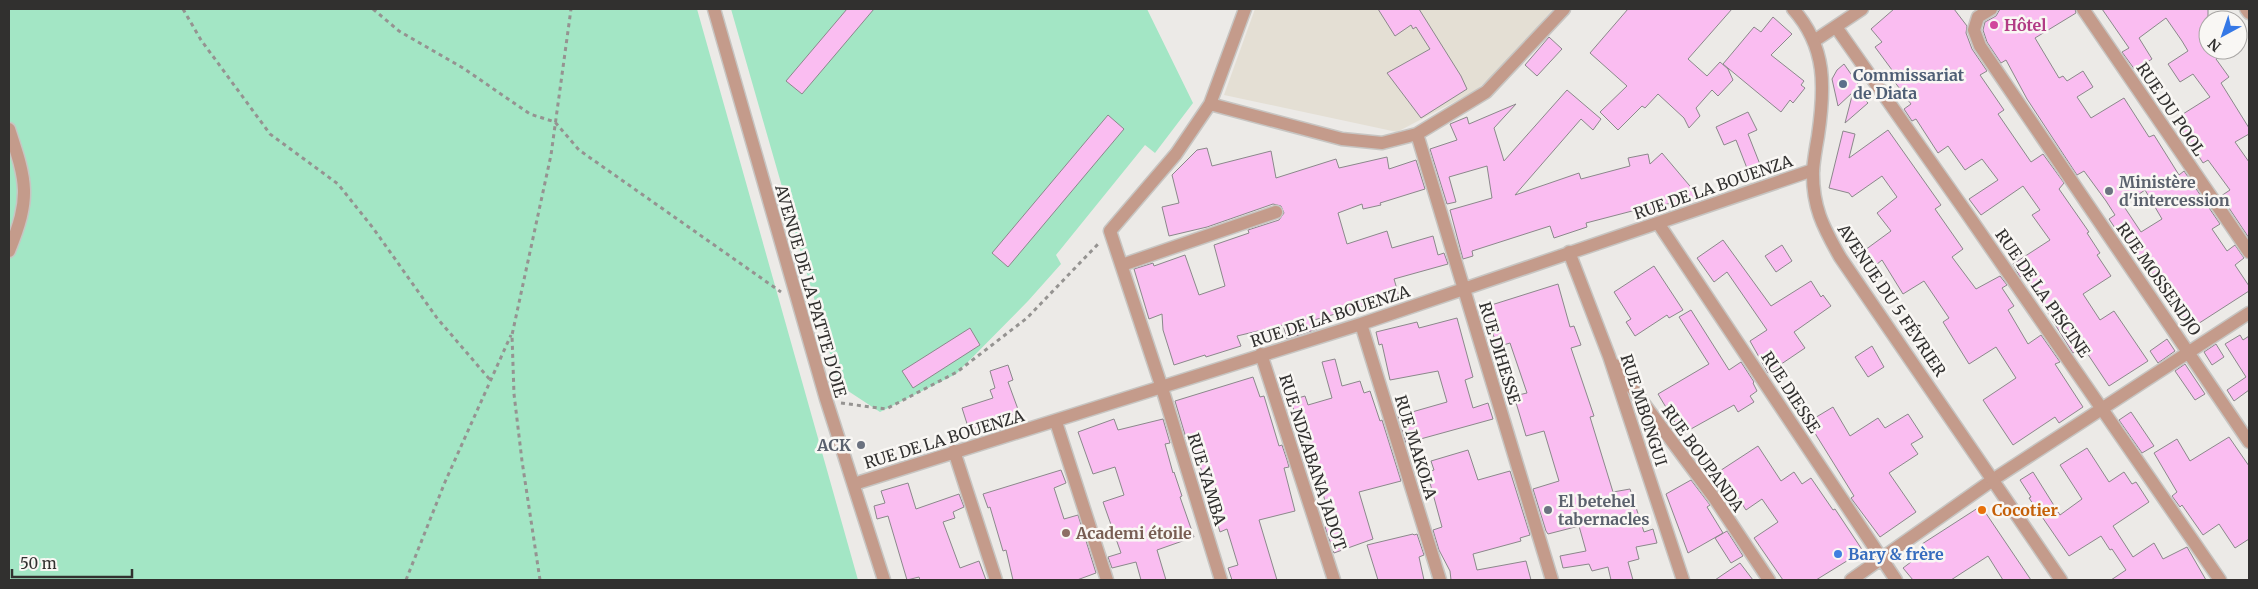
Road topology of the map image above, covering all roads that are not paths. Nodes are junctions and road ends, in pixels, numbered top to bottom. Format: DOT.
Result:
graph roads {
  1 [pos="714,9"];
  2 [pos="1245,9"];
  3 [pos="1564,9"];
  4 [pos="1792,9"];
  5 [pos="1862,9"];
  6 [pos="1991,9"];
  7 [pos="2083,9"];
  8 [pos="2246,9"];
  9 [pos="1975,13"];
  10 [pos="2249,13"];
  11 [pos="1836,27"];
  12 [pos="1814,41"];
  13 [pos="1210,104"];
  14 [pos="9,129"];
  15 [pos="1417,134"];
  16 [pos="1813,170"];
  17 [pos="1276,212"];
  18 [pos="1658,223"];
  19 [pos="9,251"];
  20 [pos="1569,252"];
  21 [pos="2249,252"];
  22 [pos="1122,265"];
  23 [pos="1464,290"];
  24 [pos="2249,313"];
  25 [pos="1361,324"];
  26 [pos="2189,351"];
  27 [pos="1261,354"];
  28 [pos="1609,356"];
  29 [pos="1162,388"];
  30 [pos="2104,410"];
  31 [pos="1056,422"];
  32 [pos="2249,442"];
  33 [pos="954,451"];
  34 [pos="1994,479"];
  35 [pos="854,484"];
  36 [pos="1882,560"];
  37 [pos="884,580"];
  38 [pos="996,580"];
  39 [pos="1107,580"];
  40 [pos="1221,580"];
  41 [pos="1334,580"];
  42 [pos="1440,580"];
  43 [pos="1552,580"];
  44 [pos="1683,580"];
  45 [pos="1769,580"];
  46 [pos="1851,580"];
  47 [pos="1896,580"];
  48 [pos="2061,580"];
  49 [pos="2220,580"];
  1 -- 35 [label="street, AVENUE DE LA PATTE D'OIE"];
  2 -- 13 [label="street"];
  3 -- 15 [label="street"];
  4 -- 12 [label="street, AVENUE DU 5 FÉVRIER"];
  5 -- 11 [label="street"];
  6 -- 9 [label="street"];
  7 -- 21 [label="street, RUE DU POOL"];
  8 -- 10 [label="street"];
  9 -- 26 [label="street, RUE MOSSENDJO"];
  11 -- 12 [label="street"];
  11 -- 30 [label="street, RUE DE LA PISCINE"];
  12 -- 16 [label="street, AVENUE DU 5 FÉVRIER"];
  13 -- 15 [label="street"];
  13 -- 22 [label="street, RUE YAMBA"];
  14 -- 19 [label="street"];
  15 -- 23 [label="street, RUE DIHESSE"];
  16 -- 18 [label="street, RUE DE LA BOUENZA"];
  16 -- 34 [label="street, AVENUE DU 5 FÉVRIER"];
  17 -- 22 [label="street"];
  18 -- 20 [label="street, RUE DE LA BOUENZA"];
  18 -- 36 [label="street, RUE DIESSE"];
  20 -- 23 [label="street, RUE DE LA BOUENZA"];
  20 -- 28 [label="street, RUE MBONGUI"];
  22 -- 29 [label="street, RUE YAMBA"];
  23 -- 25 [label="street, RUE DE LA BOUENZA"];
  23 -- 43 [label="street, RUE DIHESSE"];
  24 -- 26 [label="street"];
  25 -- 27 [label="street, RUE DE LA BOUENZA"];
  25 -- 42 [label="street, RUE MAKOLA"];
  26 -- 30 [label="street"];
  26 -- 32 [label="street, RUE MOSSENDJO"];
  27 -- 29 [label="street, RUE DE LA BOUENZA"];
  27 -- 41 [label="street, RUE NDZABANA JADOT"];
  28 -- 44 [label="street, RUE MBONGUI"];
  28 -- 45 [label="street, RUE BOUPANDA"];
  29 -- 31 [label="street, RUE DE LA BOUENZA"];
  29 -- 40 [label="street, RUE YAMBA"];
  30 -- 34 [label="street"];
  30 -- 49 [label="street, RUE DE LA PISCINE"];
  31 -- 33 [label="street, RUE DE LA BOUENZA"];
  31 -- 39 [label="street"];
  33 -- 35 [label="street, RUE DE LA BOUENZA"];
  33 -- 38 [label="street"];
  34 -- 36 [label="street"];
  34 -- 48 [label="street, AVENUE DU 5 FÉVRIER"];
  35 -- 37 [label="street, AVENUE DE LA PATTE D'OIE"];
  36 -- 46 [label="street"];
  36 -- 47 [label="street, RUE DIESSE"];
}
